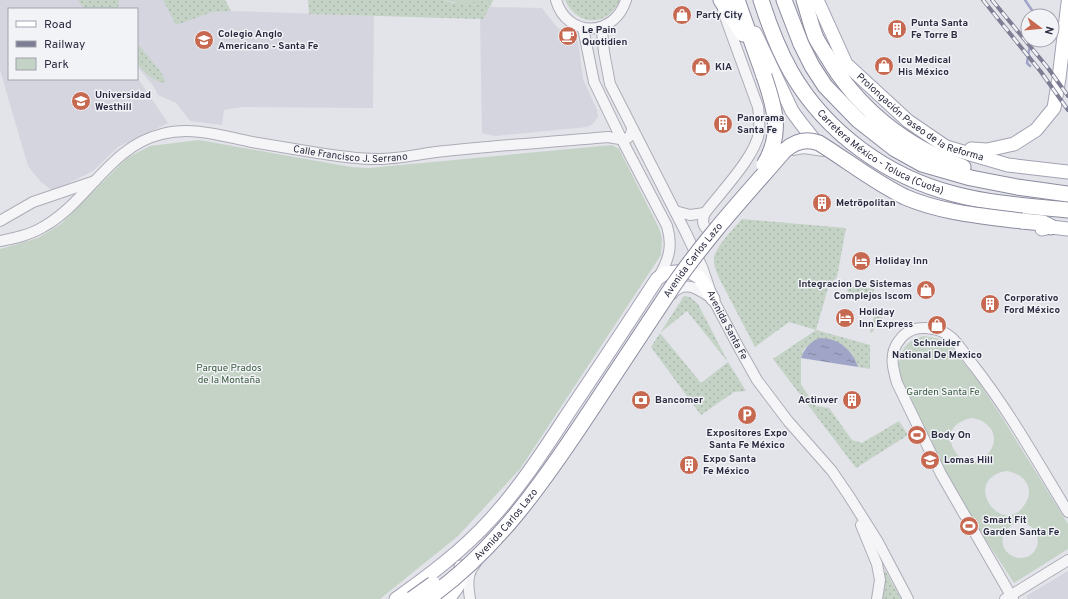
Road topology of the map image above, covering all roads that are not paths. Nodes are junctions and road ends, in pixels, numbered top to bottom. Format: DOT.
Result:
graph roads {
  1 [pos="556,0"];
  2 [pos="626,0"];
  3 [pos="720,0"];
  4 [pos="738,0"];
  5 [pos="761,0"];
  6 [pos="784,0"];
  7 [pos="804,0"];
  8 [pos="817,0"];
  9 [pos="1068,3"];
  10 [pos="606,25"];
  11 [pos="583,28"];
  12 [pos="758,58"];
  13 [pos="632,128"];
  14 [pos="622,140"];
  15 [pos="946,147"];
  16 [pos="824,151"];
  17 [pos="1068,172"];
  18 [pos="97,180"];
  19 [pos="987,182"];
  20 [pos="1068,194"];
  21 [pos="1068,210"];
  22 [pos="675,211"];
  23 [pos="705,213"];
  24 [pos="0,221"];
  25 [pos="1051,227"];
  26 [pos="720,229"];
  27 [pos="1068,229"];
  28 [pos="0,241"];
  29 [pos="702,267"];
  30 [pos="657,279"];
  31 [pos="713,299"];
  32 [pos="540,455"];
  33 [pos="538,494"];
  34 [pos="849,496"];
  35 [pos="1068,512"];
  36 [pos="455,554"];
  37 [pos="1068,560"];
  38 [pos="1010,598"];
  39 [pos="396,599"];
  40 [pos="412,599"];
  41 [pos="428,599"];
  42 [pos="447,599"];
  43 [pos="470,599"];
  44 [pos="877,599"];
  45 [pos="908,599"];
  1 -- 11 [label="street"];
  2 -- 10 [label="street"];
  3 -- 12 [label="highway"];
  3 -- 23 [label="street, Avenida Carlos Lazo"];
  4 -- 12 [label="highway"];
  4 -- 16 [label="main road"];
  5 -- 21 [label="highway, Carretera México - Toluca (Cuota)"];
  6 -- 19 [label="highway, Carretera México - Toluca (Cuota)"];
  7 -- 19 [label="highway"];
  8 -- 15 [label="main road, Prolongación Paseo de la Reforma"];
  9 -- 15 [label="main road"];
  10 -- 11 [label="street"];
  10 -- 13 [label="street, Avenida Santa Fe"];
  11 -- 14 [label="street"];
  12 -- 40 [label="highway, Avenida Carlos Lazo, bridge"];
  13 -- 14 [label="street"];
  13 -- 22 [label="street, Avenida Santa Fe"];
  14 -- 18 [label="street, Calle Francisco J. Serrano"];
  14 -- 30 [label="street, Avenida Carlos Lazo"];
  15 -- 17 [label="main road, Prolongación Paseo de la Reforma"];
  16 -- 25 [label="main road"];
  16 -- 26 [label="street, Avenida Carlos Lazo"];
  18 -- 24 [label="street"];
  18 -- 28 [label="street, Calle Francisco J. Serrano"];
  19 -- 20 [label="highway, Carretera México - Toluca (Cuota)"];
  22 -- 23 [label="street"];
  22 -- 29 [label="street, Avenida Santa Fe"];
  23 -- 26 [label="street"];
  25 -- 27 [label="main road"];
  25 -- 41 [label="highway, Avenida Carlos Lazo, bridge"];
  26 -- 29 [label="street, Avenida Carlos Lazo"];
  29 -- 31 [label="street, Avenida Santa Fe"];
  30 -- 31 [label="main road"];
  30 -- 32 [label="main road, Avenida Carlos Lazo"];
  31 -- 33 [label="street, Avenida Carlos Lazo"];
  31 -- 34 [label="street, Avenida Santa Fe"];
  32 -- 33 [label="main road"];
  32 -- 36 [label="main road, Avenida Carlos Lazo"];
  33 -- 43 [label="street, Avenida Carlos Lazo"];
  34 -- 44 [label="street"];
  34 -- 45 [label="street, Avenida Santa Fe"];
  35 -- 38 [label="street"];
  36 -- 39 [label="main road, Avenida Carlos Lazo"];
  36 -- 42 [label="main road"];
  37 -- 38 [label="street"];
}
